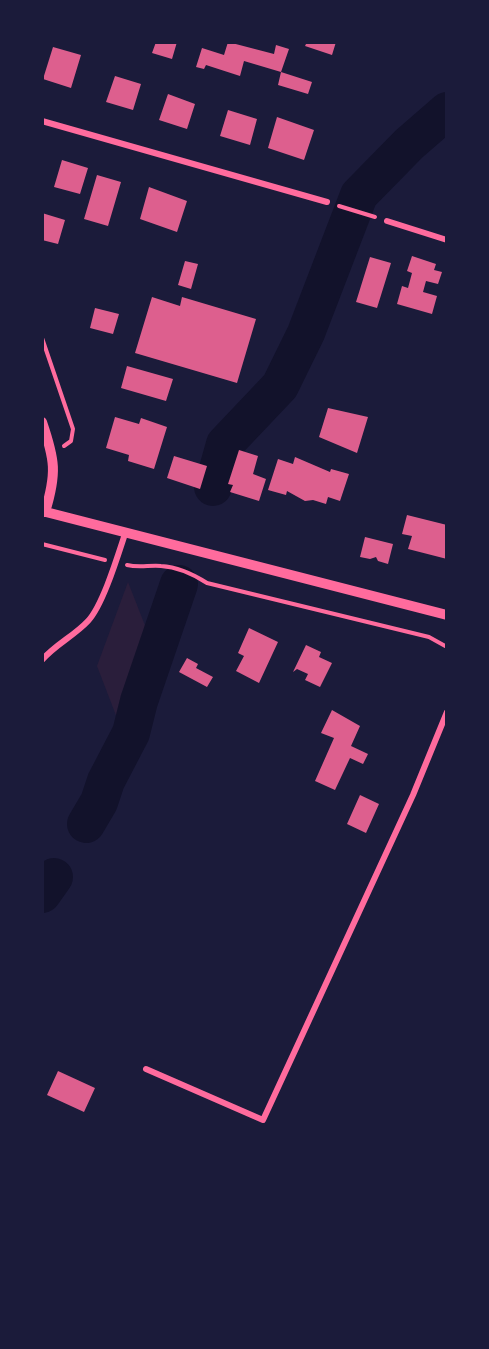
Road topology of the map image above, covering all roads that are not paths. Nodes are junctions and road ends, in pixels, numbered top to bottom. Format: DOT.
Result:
graph roads {
  1 [pos="42,121"];
  2 [pos="327,202"];
  3 [pos="387,221"];
  4 [pos="447,240"];
  5 [pos="42,422"];
  6 [pos="43,512"];
  7 [pos="125,534"];
  8 [pos="447,615"];
  9 [pos="42,660"];
  10 [pos="447,712"];
  11 [pos="146,1068"];
  1 -- 2 [label="street"];
  3 -- 4 [label="street"];
  5 -- 6 [label="street"];
  6 -- 7 [label="street"];
  7 -- 8 [label="street"];
  7 -- 9 [label="street"];
  10 -- 11 [label="street"];
}
